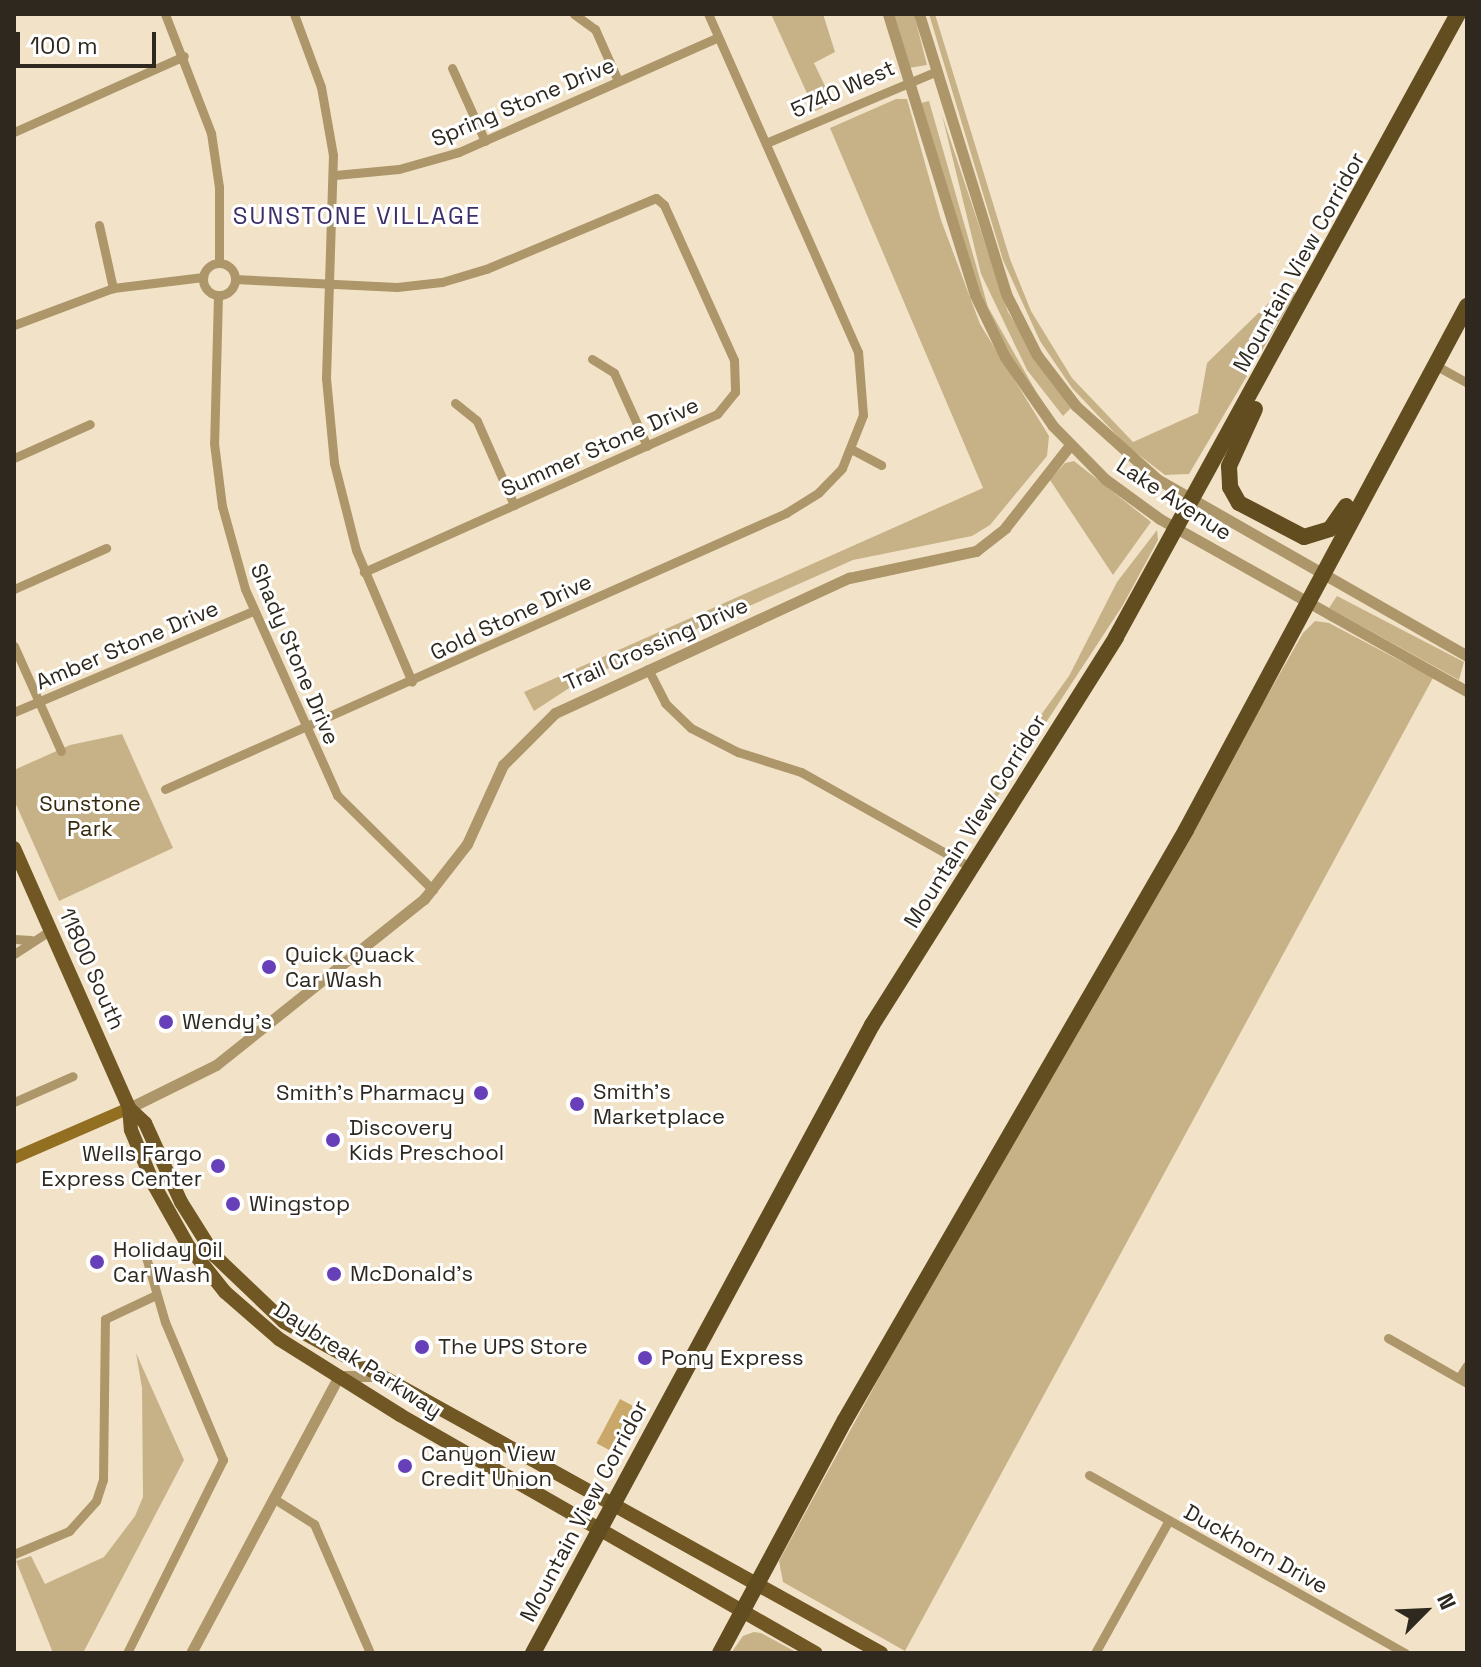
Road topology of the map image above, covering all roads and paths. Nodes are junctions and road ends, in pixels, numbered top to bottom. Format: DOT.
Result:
graph roads {
  1 [pos="165,14"];
  2 [pos="294,14"];
  3 [pos="574,14"];
  4 [pos="708,14"];
  5 [pos="888,14"];
  6 [pos="919,14"];
  7 [pos="1458,14"];
  8 [pos="718,37"];
  9 [pos="184,56"];
  10 [pos="452,68"];
  11 [pos="937,71"];
  12 [pos="908,80"];
  13 [pos="618,81"];
  14 [pos="14,132"];
  15 [pos="485,141"];
  16 [pos="766,143"];
  17 [pos="335,175"];
  18 [pos="99,225"];
  19 [pos="219,263"];
  20 [pos="203,277"];
  21 [pos="235,279"];
  22 [pos="330,284"];
  23 [pos="113,288"];
  24 [pos="218,295"];
  25 [pos="1467,297"];
  26 [pos="1467,306"];
  27 [pos="1296,316"];
  28 [pos="14,325"];
  29 [pos="592,359"];
  30 [pos="1435,365"];
  31 [pos="1467,383"];
  32 [pos="455,403"];
  33 [pos="90,424"];
  34 [pos="1070,445"];
  35 [pos="647,446"];
  36 [pos="853,450"];
  37 [pos="14,458"];
  38 [pos="881,465"];
  39 [pos="1193,501"];
  40 [pos="514,505"];
  41 [pos="1176,529"];
  42 [pos="106,548"];
  43 [pos="364,572"];
  44 [pos="1321,573"];
  45 [pos="14,589"];
  46 [pos="1305,601"];
  47 [pos="253,611"];
  48 [pos="14,646"];
  49 [pos="1467,656"];
  50 [pos="648,669"];
  51 [pos="412,682"];
  52 [pos="1466,687"];
  53 [pos="39,701"];
  54 [pos="14,712"];
  55 [pos="305,727"];
  56 [pos="61,751"];
  57 [pos="165,789"];
  58 [pos="14,848"];
  59 [pos="972,868"];
  60 [pos="433,890"];
  61 [pos="51,930"];
  62 [pos="14,939"];
  63 [pos="31,940"];
  64 [pos="14,954"];
  65 [pos="73,1076"];
  66 [pos="15,1100"];
  67 [pos="129,1108"];
  68 [pos="14,1158"];
  69 [pos="144,1250"];
  70 [pos="156,1295"];
  71 [pos="1388,1338"];
  72 [pos="279,1339"];
  73 [pos="350,1361"];
  74 [pos="1467,1365"];
  75 [pos="339,1376"];
  76 [pos="379,1376"];
  77 [pos="1463,1380"];
  78 [pos="1089,1475"];
  79 [pos="273,1498"];
  80 [pos="616,1502"];
  81 [pos="1169,1520"];
  82 [pos="600,1531"];
  83 [pos="14,1554"];
  84 [pos="758,1584"];
  85 [pos="743,1612"];
  86 [pos="127,1653"];
  87 [pos="191,1653"];
  88 [pos="370,1653"];
  89 [pos="533,1653"];
  90 [pos="720,1653"];
  91 [pos="816,1653"];
  92 [pos="881,1653"];
  93 [pos="1095,1653"];
  94 [pos="1405,1653"];
  1 -- 9 [label="street"];
  2 -- 17 [label="street"];
  3 -- 13 [label="street"];
  4 -- 8 [label="street, Gold Stone Drive"];
  5 -- 12 [label="street, Lake Avenue"];
  6 -- 11 [label="street, Lake Avenue"];
  7 -- 27 [label="highway, Mountain View Corridor"];
  8 -- 13 [label="street, Spring Stone Drive"];
  8 -- 16 [label="street, Gold Stone Drive"];
  9 -- 14 [label="street"];
  9 -- 19 [label="street"];
  10 -- 15 [label="street"];
  11 -- 12 [label="street, 5740 West"];
  11 -- 39 [label="street, Lake Avenue"];
  12 -- 16 [label="street, 5740 West"];
  12 -- 34 [label="street, Lake Avenue"];
  13 -- 15 [label="street, Spring Stone Drive"];
  15 -- 17 [label="street, Spring Stone Drive"];
  16 -- 36 [label="street, Gold Stone Drive"];
  17 -- 22 [label="street"];
  18 -- 23 [label="street"];
  19 -- 20 [label="street"];
  19 -- 21 [label="street"];
  20 -- 23 [label="street"];
  20 -- 24 [label="street"];
  21 -- 22 [label="street"];
  21 -- 24 [label="street"];
  22 -- 35 [label="street, Summer Stone Drive"];
  22 -- 43 [label="street"];
  23 -- 28 [label="street"];
  24 -- 47 [label="street, Shady Stone Drive"];
  25 -- 27 [label="highway"];
  26 -- 30 [label="highway"];
  27 -- 39 [label="highway, Mountain View Corridor"];
  29 -- 35 [label="street"];
  30 -- 31 [label="street"];
  30 -- 44 [label="highway"];
  32 -- 40 [label="street"];
  33 -- 37 [label="street"];
  34 -- 41 [label="street, Lake Avenue"];
  34 -- 50 [label="street, Trail Crossing Drive"];
  35 -- 40 [label="street, Summer Stone Drive"];
  36 -- 38 [label="street"];
  36 -- 51 [label="street, Gold Stone Drive"];
  39 -- 41 [label="highway, Mountain View Corridor"];
  39 -- 44 [label="street, Lake Avenue"];
  40 -- 43 [label="street, Summer Stone Drive"];
  41 -- 46 [label="street, Lake Avenue"];
  41 -- 59 [label="highway, Mountain View Corridor"];
  42 -- 45 [label="street"];
  43 -- 51 [label="street"];
  44 -- 46 [label="highway"];
  44 -- 49 [label="street, Lake Avenue"];
  46 -- 52 [label="street, Lake Avenue"];
  46 -- 84 [label="highway"];
  47 -- 53 [label="street, Amber Stone Drive"];
  47 -- 55 [label="street, Shady Stone Drive"];
  48 -- 53 [label="street"];
  50 -- 59 [label="street"];
  50 -- 60 [label="street, Trail Crossing Drive"];
  51 -- 55 [label="street, Gold Stone Drive"];
  53 -- 54 [label="street, Amber Stone Drive"];
  53 -- 56 [label="street"];
  55 -- 57 [label="street, Gold Stone Drive"];
  55 -- 60 [label="street, Shady Stone Drive"];
  58 -- 61 [label="main road, 11800 South"];
  59 -- 80 [label="highway, Mountain View Corridor"];
  60 -- 67 [label="street, Trail Crossing Drive"];
  61 -- 63 [label="street"];
  61 -- 67 [label="main road, 11800 South"];
  62 -- 63 [label="street"];
  63 -- 64 [label="street"];
  65 -- 66 [label="street"];
  67 -- 68 [label="main road"];
  67 -- 72 [label="main road, Daybreak Parkway"];
  67 -- 73 [label="main road, Daybreak Parkway"];
  69 -- 70 [label="street"];
  70 -- 83 [label="street"];
  70 -- 86 [label="street"];
  71 -- 77 [label="street"];
  72 -- 73 [label="main road"];
  72 -- 75 [label="main road, Daybreak Parkway"];
  73 -- 76 [label="main road, Daybreak Parkway"];
  74 -- 77 [label="street"];
  75 -- 76 [label="street"];
  75 -- 79 [label="street"];
  75 -- 82 [label="main road, Daybreak Parkway"];
  76 -- 80 [label="main road, Daybreak Parkway"];
  78 -- 81 [label="street, Duckhorn Drive"];
  79 -- 87 [label="street"];
  79 -- 88 [label="street"];
  80 -- 82 [label="highway, Mountain View Corridor"];
  80 -- 84 [label="main road, Daybreak Parkway"];
  81 -- 93 [label="street"];
  81 -- 94 [label="street, Duckhorn Drive"];
  82 -- 85 [label="main road, Daybreak Parkway"];
  82 -- 89 [label="highway, Mountain View Corridor"];
  84 -- 85 [label="highway"];
  84 -- 92 [label="main road, Daybreak Parkway"];
  85 -- 90 [label="highway"];
  85 -- 91 [label="main road, Daybreak Parkway"];
}
